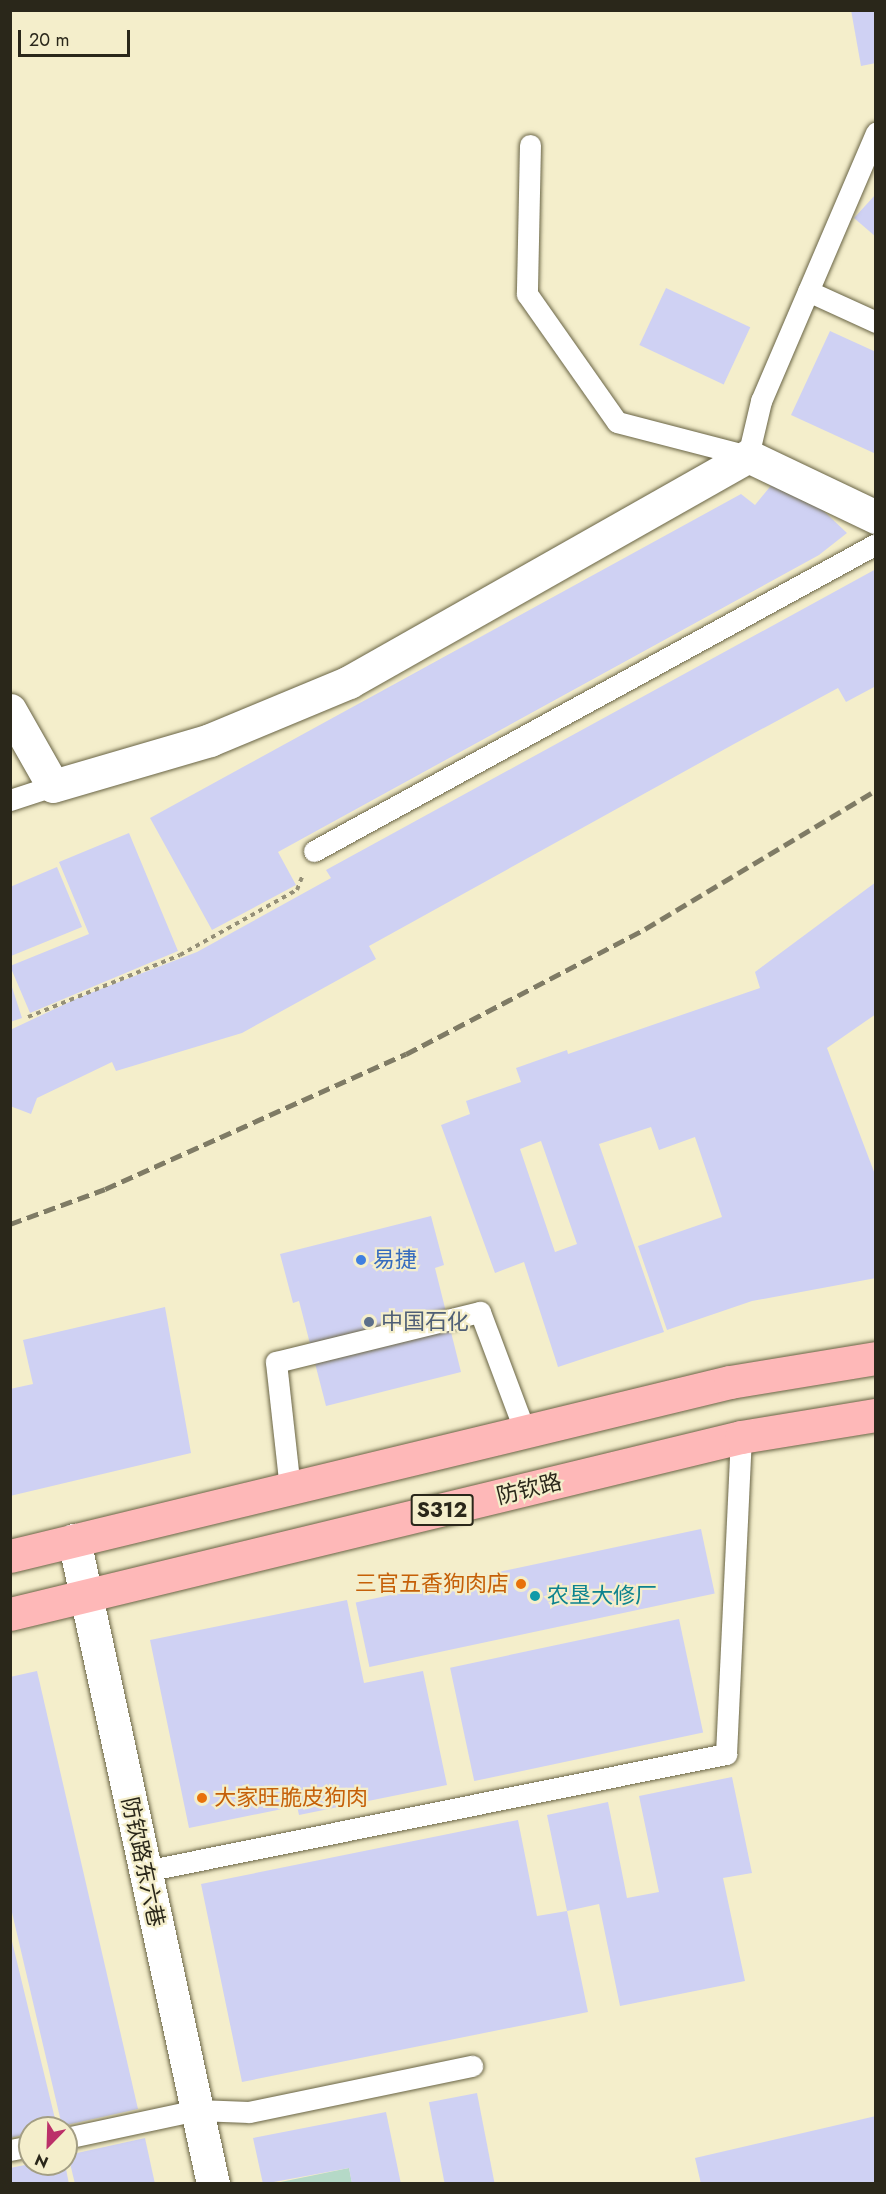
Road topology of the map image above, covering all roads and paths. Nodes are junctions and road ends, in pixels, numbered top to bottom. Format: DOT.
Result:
graph roads {
  1 [pos="876,133"];
  2 [pos="530,145"];
  3 [pos="808,291"];
  4 [pos="876,322"];
  5 [pos="748,456"];
  6 [pos="876,517"];
  7 [pos="876,544"];
  8 [pos="10,710"];
  9 [pos="52,786"];
  10 [pos="10,800"];
  11 [pos="314,850"];
  12 [pos="28,1017"];
  13 [pos="876,1358"];
  14 [pos="876,1415"];
  15 [pos="525,1432"];
  16 [pos="741,1437"];
  17 [pos="290,1489"];
  18 [pos="74,1540"];
  19 [pos="10,1556"];
  20 [pos="86,1596"];
  21 [pos="10,1614"];
  22 [pos="145,1871"];
  23 [pos="472,2066"];
  24 [pos="197,2110"];
  25 [pos="78,2135"];
  26 [pos="213,2184"];
  1 -- 3 [label="lane"];
  2 -- 5 [label="lane"];
  3 -- 4 [label="lane"];
  3 -- 5 [label="lane"];
  5 -- 6 [label="street"];
  5 -- 9 [label="street"];
  7 -- 11 [label="lane"];
  8 -- 9 [label="street"];
  9 -- 10 [label="lane"];
  11 -- 12 [label="path"];
  13 -- 15 [label="main road, S312"];
  14 -- 16 [label="main road, 防钦路 / S312"];
  15 -- 17 [label="main road, S312"];
  15 -- 17 [label="lane"];
  16 -- 20 [label="main road, 防钦路 / S312"];
  16 -- 22 [label="lane"];
  17 -- 18 [label="main road, S312"];
  18 -- 19 [label="main road, S312"];
  18 -- 20 [label="street, 防钦路东六巷"];
  20 -- 21 [label="main road, 防钦路 / S312"];
  20 -- 22 [label="street, 防钦路东六巷"];
  22 -- 24 [label="street, 防钦路东六巷"];
  23 -- 24 [label="lane"];
  24 -- 25 [label="lane"];
  24 -- 26 [label="street, 防钦路东六巷"];
}
